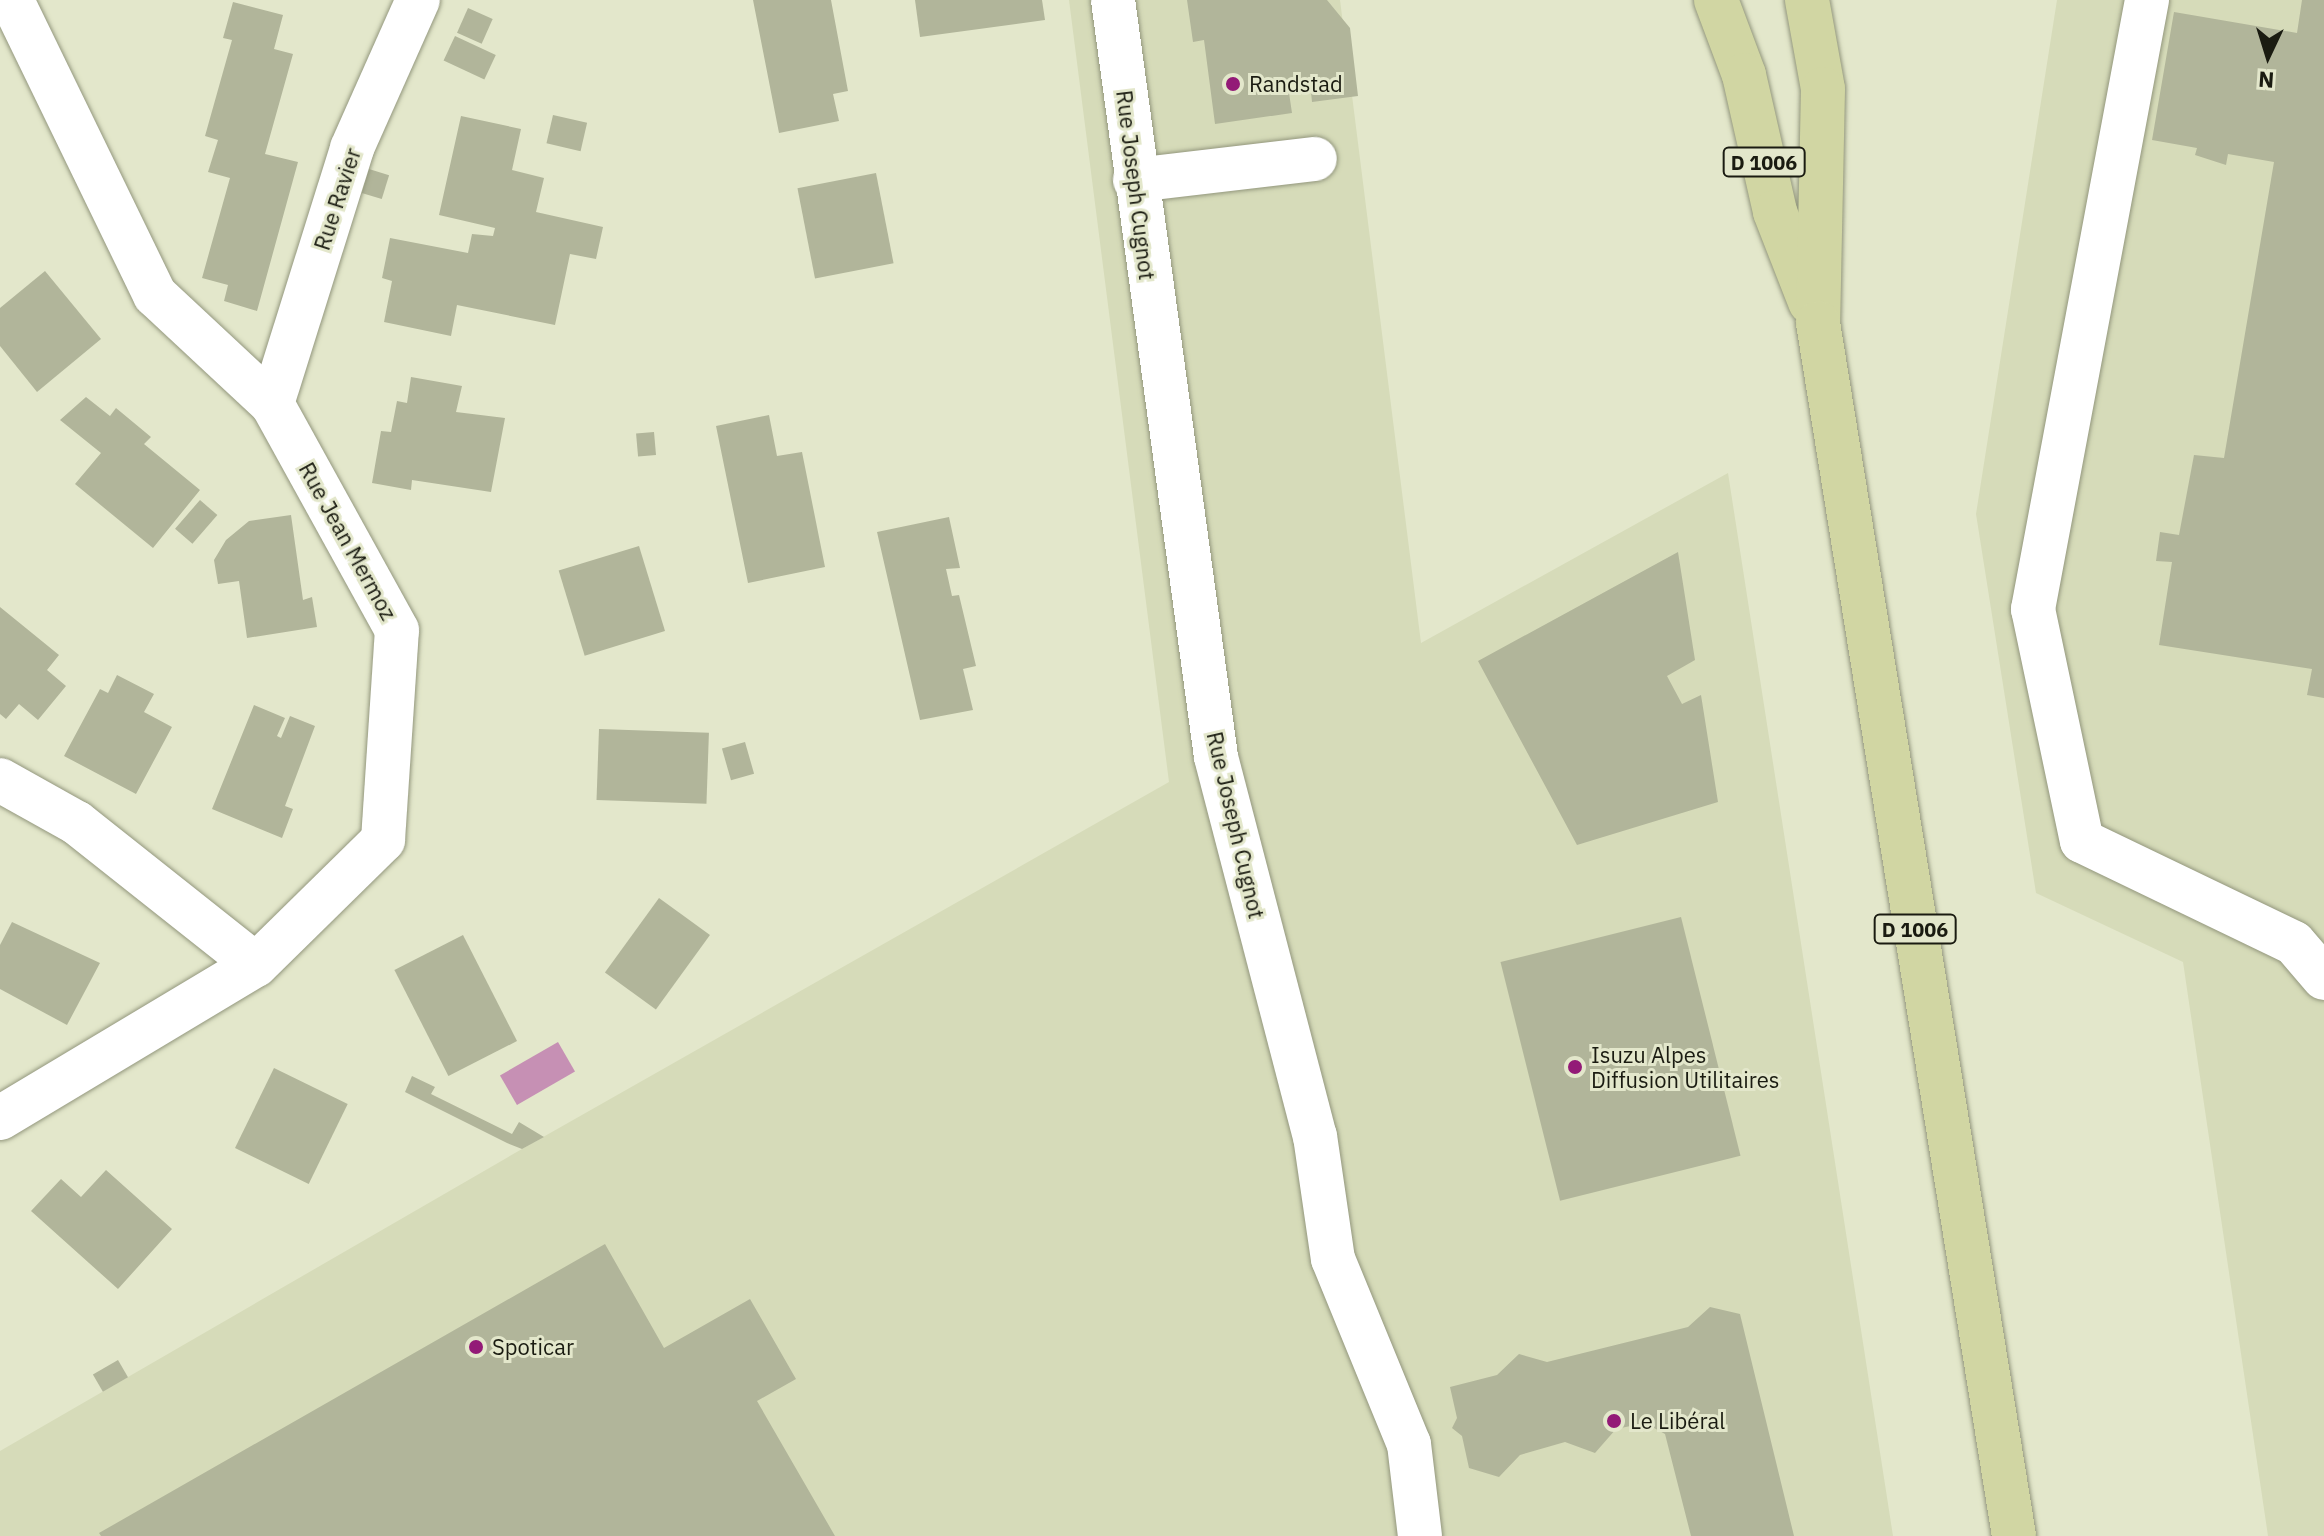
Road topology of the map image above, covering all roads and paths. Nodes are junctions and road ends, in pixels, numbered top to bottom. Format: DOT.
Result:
graph roads {
  1 [pos="12,0"];
  2 [pos="418,0"];
  3 [pos="1113,0"];
  4 [pos="1716,0"];
  5 [pos="1807,0"];
  6 [pos="2147,0"];
  7 [pos="1315,159"];
  8 [pos="1135,180"];
  9 [pos="1818,323"];
  10 [pos="272,404"];
  11 [pos="0,780"];
  12 [pos="256,965"];
  13 [pos="2324,978"];
  14 [pos="0,1118"];
  15 [pos="1420,1536"];
  16 [pos="2014,1536"];
  1 -- 10 [label="street, Rue Jean Mermoz"];
  2 -- 10 [label="street, Rue Ravier"];
  3 -- 8 [label="street, Rue Joseph Cugnot"];
  4 -- 9 [label="main road, D 1006"];
  5 -- 9 [label="main road, D 1006"];
  6 -- 13 [label="street"];
  7 -- 8 [label="street"];
  8 -- 15 [label="street, Rue Joseph Cugnot"];
  9 -- 16 [label="main road, D 1006"];
  10 -- 12 [label="street, Rue Jean Mermoz"];
  11 -- 12 [label="street"];
  12 -- 14 [label="street, Rue Jean Mermoz"];
}
